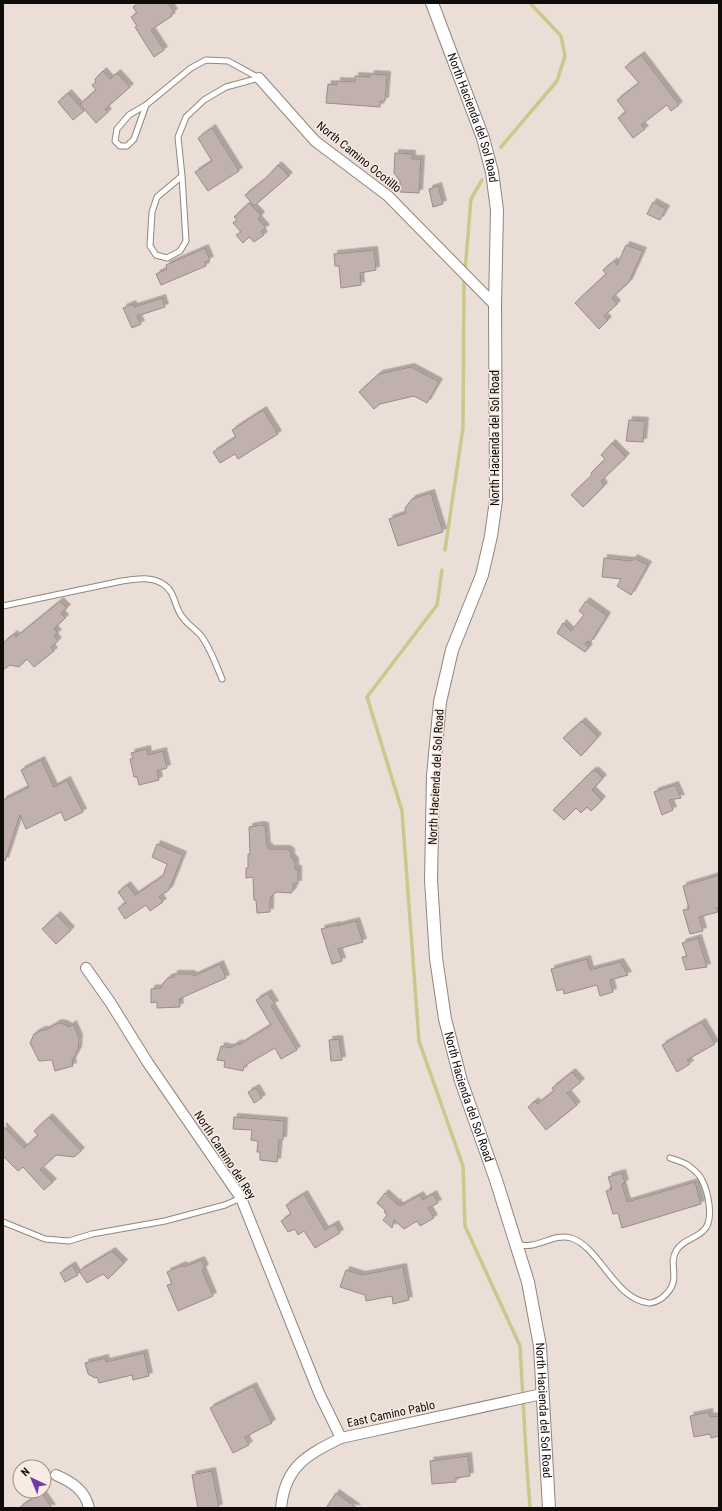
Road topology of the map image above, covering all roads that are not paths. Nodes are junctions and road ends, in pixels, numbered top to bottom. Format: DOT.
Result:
graph roads {
  1 [pos="432,3"];
  2 [pos="259,78"];
  3 [pos="146,106"];
  4 [pos="182,176"];
  5 [pos="496,305"];
  6 [pos="3,606"];
  7 [pos="222,679"];
  8 [pos="86,968"];
  9 [pos="670,1158"];
  10 [pos="241,1198"];
  11 [pos="3,1222"];
  12 [pos="517,1245"];
  13 [pos="542,1394"];
  14 [pos="341,1438"];
  15 [pos="56,1474"];
  16 [pos="89,1508"];
  17 [pos="281,1508"];
  18 [pos="550,1508"];
  1 -- 5 [label="street, North Hacienda del Sol Road"];
  2 -- 3 [label="lane"];
  2 -- 4 [label="lane"];
  2 -- 5 [label="street, North Camino Ocotillo"];
  3 -- 3 [label="lane"];
  4 -- 4 [label="lane"];
  5 -- 12 [label="street, North Hacienda del Sol Road"];
  6 -- 7 [label="lane"];
  8 -- 10 [label="street, North Camino del Rey"];
  9 -- 12 [label="lane"];
  10 -- 11 [label="lane"];
  10 -- 14 [label="street, North Camino del Rey"];
  12 -- 13 [label="street, North Hacienda del Sol Road"];
  13 -- 14 [label="street, East Camino Pablo"];
  13 -- 18 [label="street, North Hacienda del Sol Road"];
  14 -- 17 [label="street, East Camino Pablo"];
  15 -- 16 [label="street"];
}
